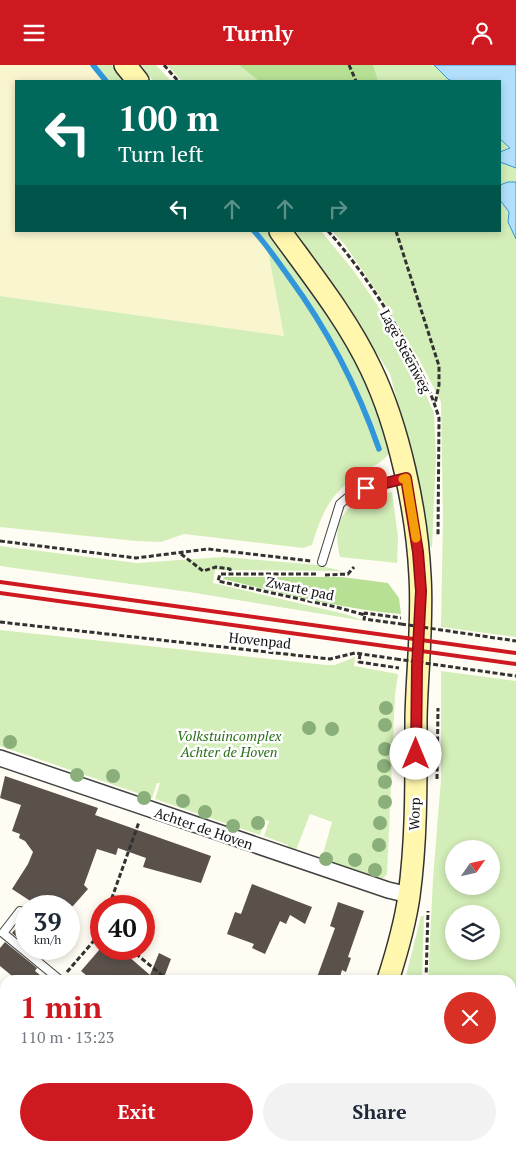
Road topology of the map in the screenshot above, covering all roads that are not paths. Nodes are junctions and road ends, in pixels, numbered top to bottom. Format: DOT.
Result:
graph roads {
  1 [pos="125,65"];
  2 [pos="137,80"];
  3 [pos="281,232"];
  4 [pos="406,478"];
  5 [pos="322,562"];
  6 [pos="0,758"];
  7 [pos="418,900"];
  8 [pos="15,918"];
  9 [pos="15,942"];
  10 [pos="36,960"];
  11 [pos="54,975"];
  12 [pos="389,975"];
  1 -- 2 [label="street"];
  3 -- 4 [label="street, Worp"];
  4 -- 5 [label="lane"];
  4 -- 7 [label="street, Worp"];
  6 -- 7 [label="street, Achter de Hoven"];
  7 -- 12 [label="street, Worp"];
  8 -- 9 [label="lane"];
  10 -- 11 [label="lane"];
}
